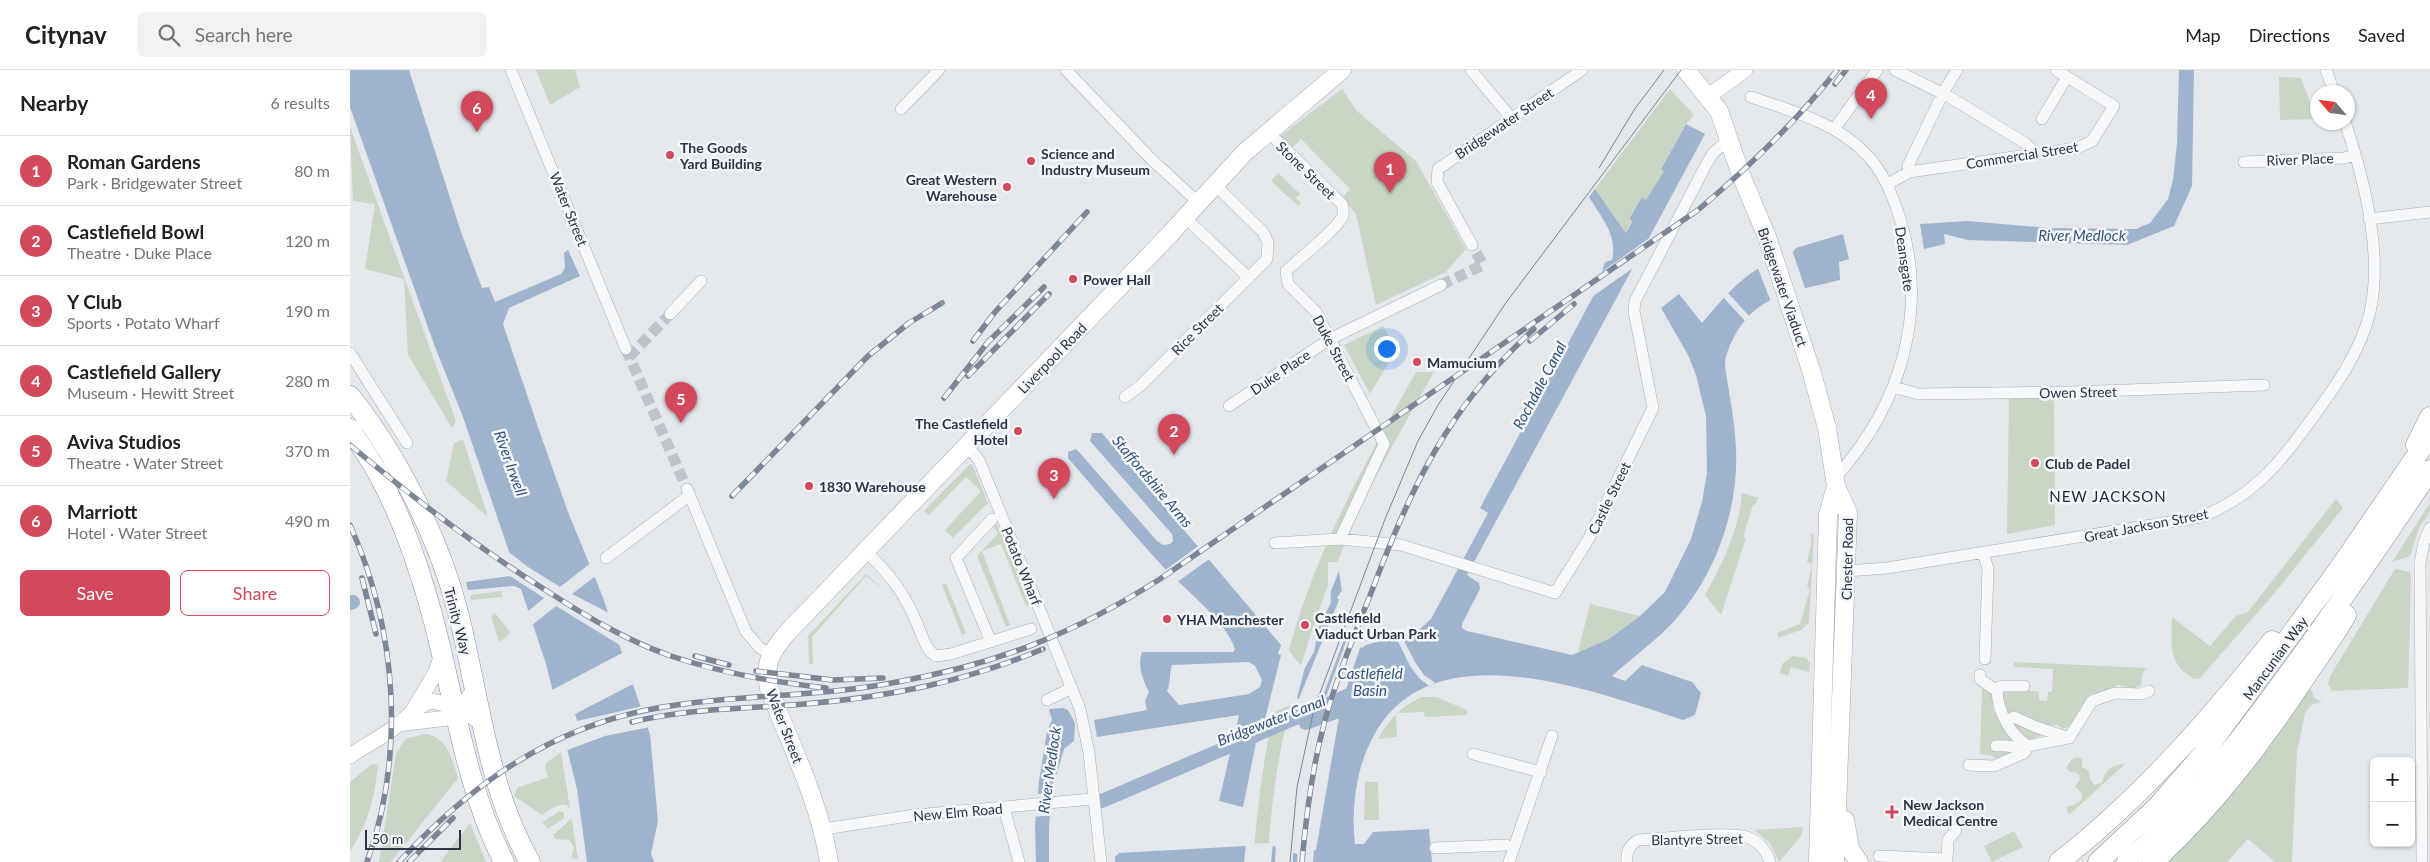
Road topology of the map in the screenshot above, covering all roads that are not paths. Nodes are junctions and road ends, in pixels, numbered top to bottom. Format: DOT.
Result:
graph roads {
  1 [pos="511,70"];
  2 [pos="939,70"];
  3 [pos="1066,70"];
  4 [pos="1342,70"];
  5 [pos="1470,70"];
  6 [pos="1582,70"];
  7 [pos="1686,70"];
  8 [pos="1746,70"];
  9 [pos="1877,70"];
  10 [pos="1896,70"];
  11 [pos="1957,70"];
  12 [pos="2056,70"];
  13 [pos="2326,70"];
  14 [pos="1567,74"];
  15 [pos="2068,77"];
  16 [pos="2331,85"];
  17 [pos="1943,93"];
  18 [pos="1708,96"];
  19 [pos="1753,98"];
  20 [pos="901,109"];
  21 [pos="1512,119"];
  22 [pos="2042,119"];
  23 [pos="1835,128"];
  24 [pos="2347,130"];
  25 [pos="1267,131"];
  26 [pos="1730,140"];
  27 [pos="2031,154"];
  28 [pos="2355,155"];
  29 [pos="2244,162"];
  30 [pos="1909,172"];
  31 [pos="1214,184"];
  32 [pos="1888,184"];
  33 [pos="1198,202"];
  34 [pos="2430,212"];
  35 [pos="2370,219"];
  36 [pos="1193,225"];
  37 [pos="1472,245"];
  38 [pos="1267,259"];
  39 [pos="1286,271"];
  40 [pos="1249,278"];
  41 [pos="701,281"];
  42 [pos="1441,285"];
  43 [pos="670,314"];
  44 [pos="1330,339"];
  45 [pos="626,349"];
  46 [pos="350,353"];
  47 [pos="2264,385"];
  48 [pos="1894,388"];
  49 [pos="350,396"];
  50 [pos="1125,398"];
  51 [pos="1229,406"];
  52 [pos="2430,417"];
  53 [pos="350,429"];
  54 [pos="2430,436"];
  55 [pos="407,443"];
  56 [pos="968,446"];
  57 [pos="2429,471"];
  58 [pos="2404,475"];
  59 [pos="1836,482"];
  60 [pos="2376,516"];
  61 [pos="992,519"];
  62 [pos="2396,521"];
  63 [pos="2430,528"];
  64 [pos="1340,538"];
  65 [pos="1275,543"];
  66 [pos="865,550"];
  67 [pos="1983,554"];
  68 [pos="606,558"];
  69 [pos="1847,571"];
  70 [pos="1031,629"];
  71 [pos="991,642"];
  72 [pos="442,654"];
  73 [pos="770,654"];
  74 [pos="1985,659"];
  75 [pos="1980,675"];
  76 [pos="2024,686"];
  77 [pos="475,688"];
  78 [pos="1072,688"];
  79 [pos="1995,689"];
  80 [pos="2149,690"];
  81 [pos="1047,700"];
  82 [pos="456,708"];
  83 [pos="414,709"];
  84 [pos="434,721"];
  85 [pos="2006,721"];
  86 [pos="398,724"];
  87 [pos="484,726"];
  88 [pos="1552,736"];
  89 [pos="2069,738"];
  90 [pos="462,743"];
  91 [pos="1996,746"];
  92 [pos="2027,748"];
  93 [pos="1473,754"];
  94 [pos="350,756"];
  95 [pos="1970,765"];
  96 [pos="1541,772"];
  97 [pos="1840,792"];
  98 [pos="1092,799"];
  99 [pos="1004,808"];
  100 [pos="824,829"];
  101 [pos="1956,830"];
  102 [pos="1818,837"];
  103 [pos="1506,845"];
  104 [pos="2426,845"];
  105 [pos="1435,848"];
  106 [pos="1879,856"];
  107 [pos="504,862"];
  108 [pos="530,862"];
  109 [pos="829,862"];
  110 [pos="1019,862"];
  111 [pos="1101,862"];
  112 [pos="1509,862"];
  113 [pos="1627,862"];
  114 [pos="1770,862"];
  115 [pos="1804,862"];
  116 [pos="1818,862"];
  117 [pos="1836,862"];
  118 [pos="1859,862"];
  119 [pos="2059,862"];
  120 [pos="2098,862"];
  121 [pos="2127,862"];
  122 [pos="2153,862"];
  123 [pos="2422,862"];
  1 -- 45 [label="street, Water Street"];
  2 -- 20 [label="street"];
  3 -- 33 [label="street"];
  4 -- 25 [label="main road, Liverpool Road"];
  5 -- 21 [label="street"];
  6 -- 14 [label="street, Bridgewater Street"];
  7 -- 18 [label="main road"];
  8 -- 18 [label="main road"];
  9 -- 23 [label="street"];
  10 -- 17 [label="street"];
  11 -- 17 [label="street"];
  12 -- 15 [label="street"];
  13 -- 16 [label="street"];
  14 -- 21 [label="street, Bridgewater Street"];
  15 -- 22 [label="street"];
  15 -- 27 [label="street, Commercial Street"];
  17 -- 27 [label="street"];
  17 -- 30 [label="street"];
  18 -- 26 [label="main road, Bridgewater Viaduct"];
  19 -- 23 [label="street, Deansgate"];
  21 -- 37 [label="street, Bridgewater Street"];
  23 -- 32 [label="street, Deansgate"];
  24 -- 28 [label="street, Great Jackson Street"];
  25 -- 31 [label="main road, Liverpool Road"];
  25 -- 39 [label="street, Stone Street"];
  26 -- 59 [label="main road, Bridgewater Viaduct"];
  26 -- 64 [label="street, Castle Street"];
  27 -- 30 [label="street, Commercial Street"];
  28 -- 29 [label="street, River Place"];
  28 -- 35 [label="street, Great Jackson Street"];
  30 -- 32 [label="street"];
  31 -- 33 [label="main road, Liverpool Road"];
  31 -- 38 [label="street"];
  32 -- 48 [label="street, Deansgate"];
  33 -- 56 [label="main road, Liverpool Road"];
  34 -- 35 [label="street"];
  35 -- 67 [label="street, Great Jackson Street"];
  36 -- 40 [label="street"];
  38 -- 39 [label="street"];
  38 -- 40 [label="street, Rice Street"];
  39 -- 44 [label="street, Duke Street"];
  40 -- 50 [label="street, Rice Street"];
  41 -- 43 [label="street"];
  42 -- 44 [label="street, Duke Place"];
  44 -- 51 [label="street, Duke Place"];
  44 -- 64 [label="street, Duke Street"];
  46 -- 55 [label="street"];
  47 -- 48 [label="street, Owen Street"];
  48 -- 59 [label="street, Deansgate"];
  49 -- 77 [label="highway, Trinity Way"];
  52 -- 58 [label="highway"];
  53 -- 72 [label="highway, Trinity Way"];
  54 -- 58 [label="highway, Mancunian Way"];
  56 -- 66 [label="main road, Liverpool Road"];
  56 -- 78 [label="street, Potato Wharf"];
  57 -- 62 [label="highway, Mancunian Way"];
  58 -- 60 [label="highway, Mancunian Way"];
  59 -- 69 [label="main road, Chester Road"];
  59 -- 102 [label="main road, Chester Road"];
  60 -- 119 [label="highway"];
  60 -- 120 [label="highway, Mancunian Way"];
  61 -- 71 [label="street"];
  62 -- 121 [label="highway, Mancunian Way"];
  62 -- 122 [label="highway"];
  63 -- 104 [label="street"];
  64 -- 65 [label="street, Castle Street"];
  66 -- 71 [label="street"];
  66 -- 73 [label="main road, Liverpool Road"];
  67 -- 69 [label="street, Great Jackson Street"];
  67 -- 74 [label="street"];
  68 -- 73 [label="street"];
  69 -- 97 [label="main road, Chester Road"];
  70 -- 71 [label="street"];
  72 -- 82 [label="highway, Trinity Way"];
  72 -- 83 [label="main road"];
  73 -- 100 [label="main road, Water Street"];
  75 -- 79 [label="street"];
  76 -- 79 [label="street"];
  77 -- 82 [label="main road"];
  77 -- 87 [label="highway, Trinity Way"];
  78 -- 81 [label="street"];
  78 -- 98 [label="street, Potato Wharf"];
  79 -- 85 [label="street"];
  80 -- 89 [label="street"];
  82 -- 83 [label="main road"];
  82 -- 84 [label="main road"];
  82 -- 87 [label="main road"];
  82 -- 90 [label="highway, Trinity Way"];
  83 -- 86 [label="main road"];
  84 -- 86 [label="main road"];
  84 -- 90 [label="main road"];
  85 -- 89 [label="street"];
  85 -- 92 [label="street"];
  86 -- 94 [label="main road"];
  87 -- 108 [label="highway, Trinity Way"];
  88 -- 96 [label="street"];
  89 -- 92 [label="street"];
  90 -- 107 [label="highway, Trinity Way"];
  91 -- 92 [label="street"];
  92 -- 95 [label="street"];
  93 -- 96 [label="street"];
  96 -- 112 [label="street"];
  97 -- 117 [label="main road, Chester Road"];
  97 -- 118 [label="main road"];
  98 -- 99 [label="street, New Elm Road"];
  98 -- 111 [label="street, Potato Wharf"];
  99 -- 100 [label="street, New Elm Road"];
  99 -- 110 [label="street"];
  100 -- 109 [label="main road, Water Street"];
  101 -- 106 [label="street"];
  102 -- 115 [label="main road"];
  102 -- 116 [label="main road, Chester Road"];
  103 -- 105 [label="street"];
  104 -- 123 [label="street"];
  113 -- 114 [label="street, Blantyre Street"];
}
